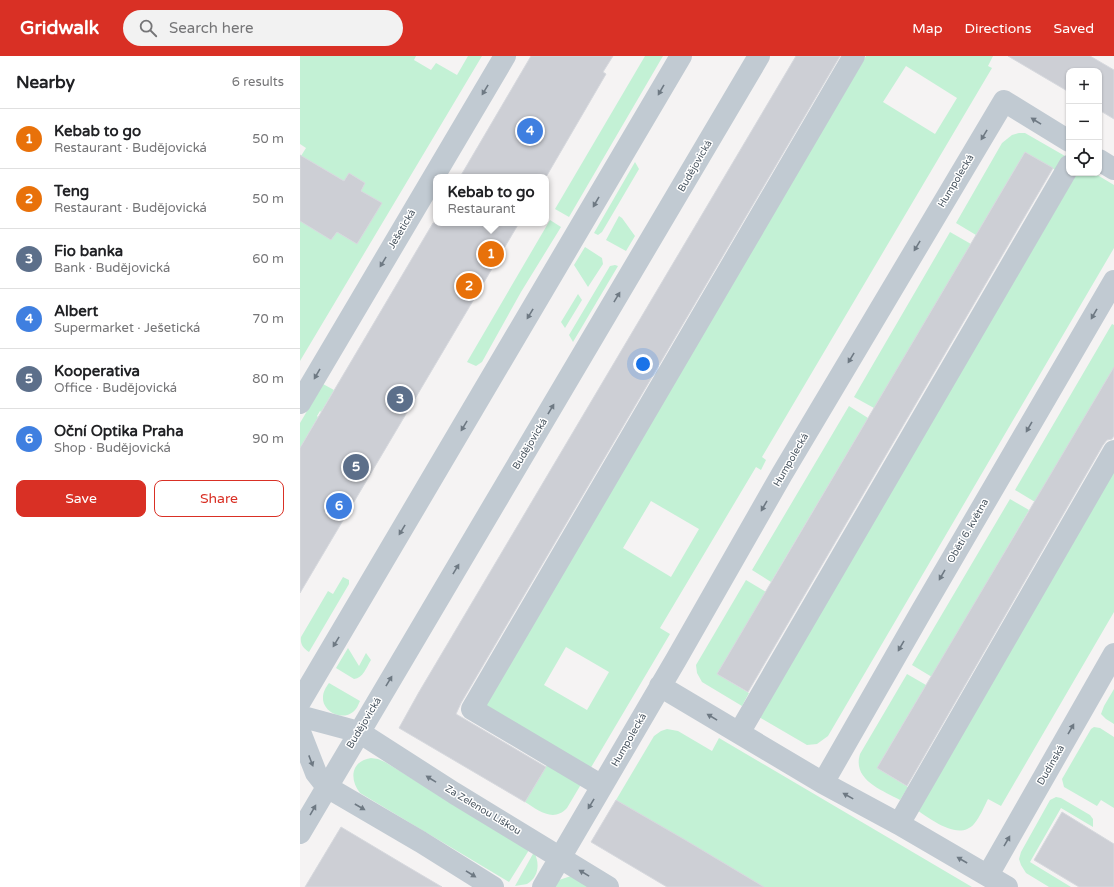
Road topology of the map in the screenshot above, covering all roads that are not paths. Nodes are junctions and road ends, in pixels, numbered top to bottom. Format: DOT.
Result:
graph roads {
  1 [pos="505,56"];
  2 [pos="681,56"];
  3 [pos="759,56"];
  4 [pos="854,56"];
  5 [pos="1067,140"];
  6 [pos="1102,162"];
  7 [pos="1114,169"];
  8 [pos="1066,171"];
  9 [pos="435,174"];
  10 [pos="433,178"];
  11 [pos="1114,281"];
  12 [pos="300,403"];
  13 [pos="1114,451"];
  14 [pos="1114,654"];
  15 [pos="660,686"];
  16 [pos="300,702"];
  17 [pos="300,716"];
  18 [pos="300,732"];
  19 [pos="359,732"];
  20 [pos="739,733"];
  21 [pos="823,783"];
  22 [pos="602,786"];
  23 [pos="327,787"];
  24 [pos="899,824"];
  25 [pos="300,833"];
  26 [pos="560,858"];
  27 [pos="988,875"];
  28 [pos="493,887"];
  29 [pos="543,887"];
  30 [pos="608,887"];
  31 [pos="1007,887"];
  1 -- 9 [label="street, Ješetická, one-way"];
  2 -- 16 [label="street, one-way"];
  19 -- 3 [label="street, Budějovická, one-way"];
  4 -- 22 [label="street"];
  5 -- 15 [label="street, Humpolecká, one-way"];
  6 -- 7 [label="street"];
  8 -- 20 [label="street"];
  10 -- 12 [label="street, Ješetická, one-way"];
  11 -- 21 [label="street, Obětí 6. května, one-way"];
  13 -- 24 [label="street"];
  27 -- 14 [label="street, Dudínská, one-way"];
  20 -- 15 [label="street, one-way"];
  15 -- 22 [label="street, Humpolecká"];
  17 -- 19 [label="street, Za Zelenou Liškou"];
  18 -- 23 [label="street, one-way"];
  19 -- 23 [label="street, Budějovická"];
  26 -- 19 [label="street, Za Zelenou Liškou, one-way"];
  20 -- 21 [label="street"];
  24 -- 21 [label="street, one-way"];
  22 -- 26 [label="street, Humpolecká, one-way"];
  25 -- 23 [label="street, Budějovická, one-way"];
  23 -- 28 [label="street, one-way"];
  27 -- 24 [label="street, one-way"];
  26 -- 29 [label="street, Humpolecká"];
  30 -- 26 [label="street, Za Zelenou Liškou, one-way"];
  27 -- 31 [label="street"];
}
